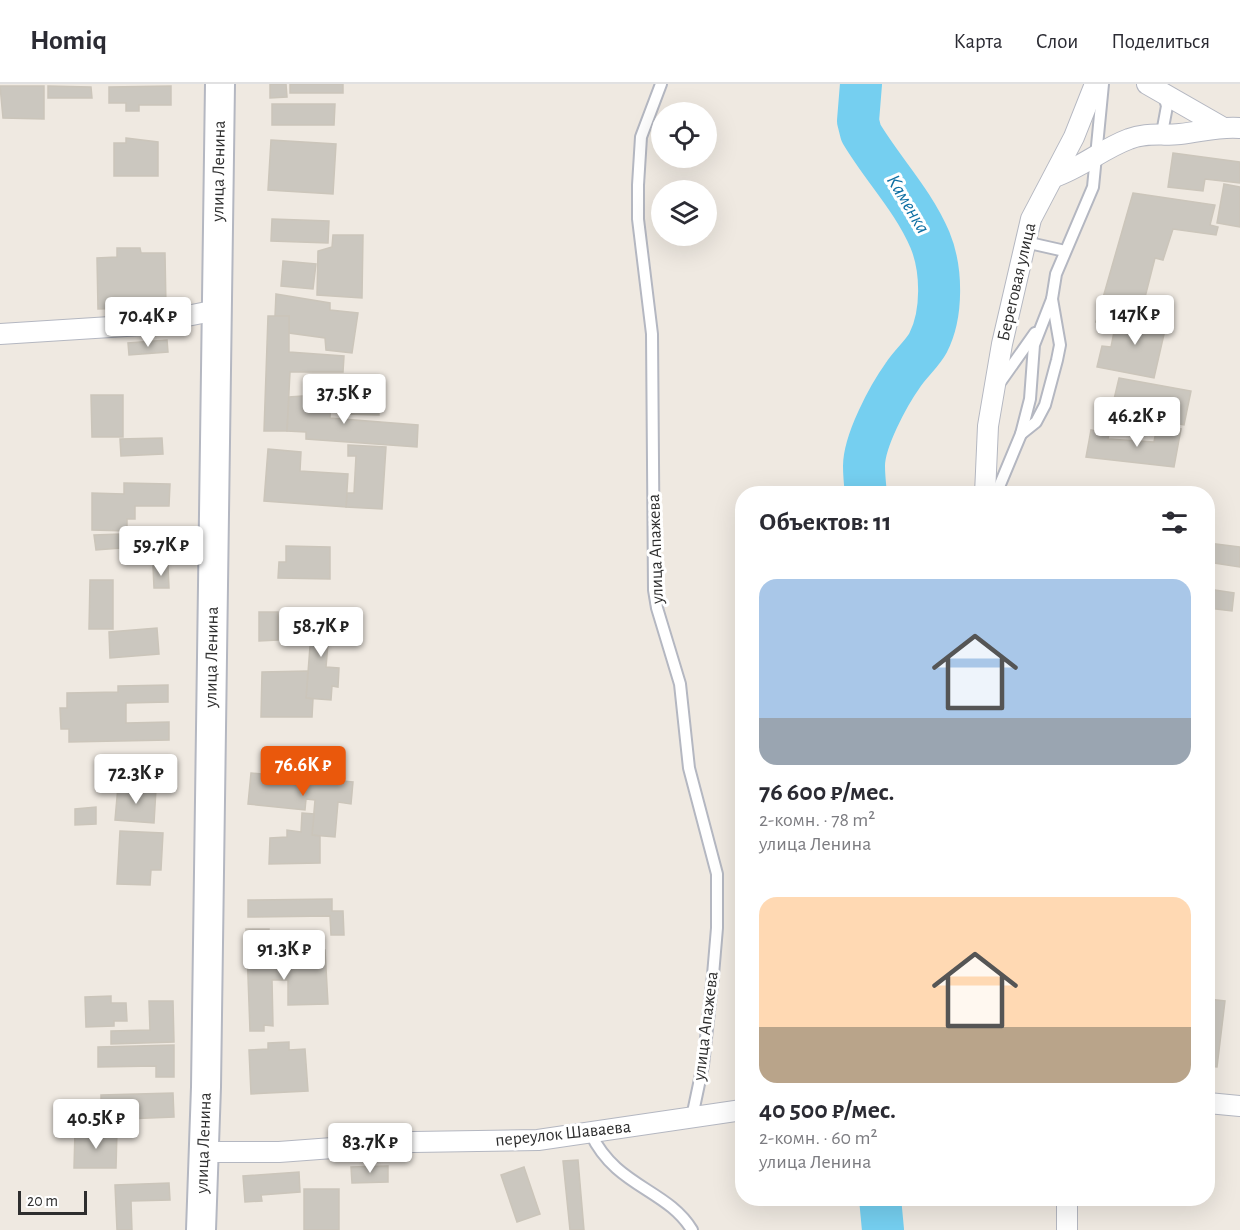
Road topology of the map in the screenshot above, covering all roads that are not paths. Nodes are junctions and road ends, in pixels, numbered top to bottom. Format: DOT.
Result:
graph roads {
  1 [pos="220,84"];
  2 [pos="661,84"];
  3 [pos="1095,84"];
  4 [pos="1103,84"];
  5 [pos="1147,84"];
  6 [pos="1164,96"];
  7 [pos="1231,127"];
  8 [pos="1162,133"];
  9 [pos="1098,155"];
  10 [pos="1054,177"];
  11 [pos="1025,242"];
  12 [pos="1065,251"];
  13 [pos="1052,299"];
  14 [pos="217,310"];
  15 [pos="1039,329"];
  16 [pos="0,334"];
  17 [pos="993,394"];
  18 [pos="1021,434"];
  19 [pos="985,486"];
  20 [pos="999,486"];
  21 [pos="1215,1104"];
  22 [pos="1240,1106"];
  23 [pos="735,1111"];
  24 [pos="692,1117"];
  25 [pos="591,1134"];
  26 [pos="204,1152"];
  27 [pos="1067,1206"];
  28 [pos="201,1230"];
  29 [pos="692,1230"];
  30 [pos="1067,1230"];
  1 -- 14 [label="street, улица Ленина"];
  2 -- 24 [label="lane, улица Апажева"];
  3 -- 10 [label="street, Береговая улица"];
  4 -- 9 [label="lane"];
  5 -- 6 [label="street"];
  6 -- 7 [label="street"];
  6 -- 8 [label="lane"];
  7 -- 8 [label="street"];
  8 -- 9 [label="street"];
  9 -- 10 [label="street"];
  9 -- 12 [label="lane"];
  10 -- 11 [label="street, Береговая улица"];
  11 -- 12 [label="lane"];
  11 -- 17 [label="street, Береговая улица"];
  12 -- 13 [label="lane"];
  13 -- 15 [label="lane"];
  13 -- 18 [label="lane"];
  14 -- 16 [label="street"];
  14 -- 26 [label="street, улица Ленина"];
  15 -- 17 [label="lane"];
  15 -- 18 [label="lane"];
  17 -- 19 [label="street, Береговая улица"];
  18 -- 20 [label="lane"];
  21 -- 22 [label="street"];
  23 -- 24 [label="street, переулок Шаваева"];
  24 -- 25 [label="street, переулок Шаваева"];
  25 -- 26 [label="street, переулок Шаваева"];
  25 -- 29 [label="lane"];
  26 -- 28 [label="street, улица Ленина"];
  27 -- 30 [label="street"];
}
